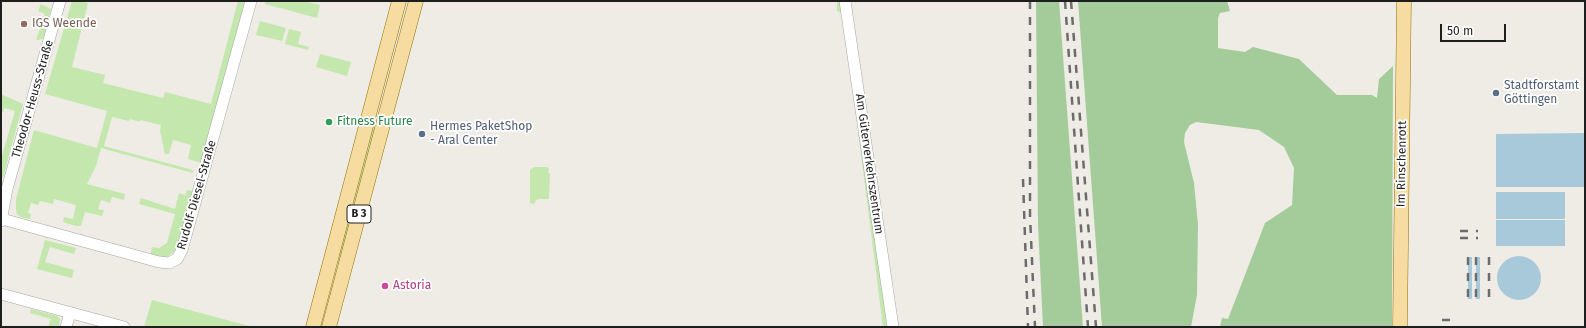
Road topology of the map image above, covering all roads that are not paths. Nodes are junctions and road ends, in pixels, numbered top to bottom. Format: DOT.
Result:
graph roads {
  1 [pos="60,1"];
  2 [pos="251,1"];
  3 [pos="399,1"];
  4 [pos="416,1"];
  5 [pos="845,1"];
  6 [pos="1404,1"];
  7 [pos="1,220"];
  8 [pos="1,294"];
  9 [pos="70,313"];
  10 [pos="66,327"];
  11 [pos="124,327"];
  12 [pos="313,327"];
  13 [pos="329,327"];
  14 [pos="893,327"];
  15 [pos="1400,327"];
  1 -- 7 [label="street, Theodor-Heuss-Straße"];
  2 -- 7 [label="street, Rudolf-Diesel-Straße"];
  3 -- 12 [label="main road, B 3"];
  4 -- 13 [label="main road, B 3"];
  5 -- 14 [label="street, Am Güterverkehrszentrum"];
  6 -- 15 [label="main road, Im Rinschenrott"];
  8 -- 9 [label="street"];
  9 -- 10 [label="street"];
  9 -- 11 [label="street"];
}
